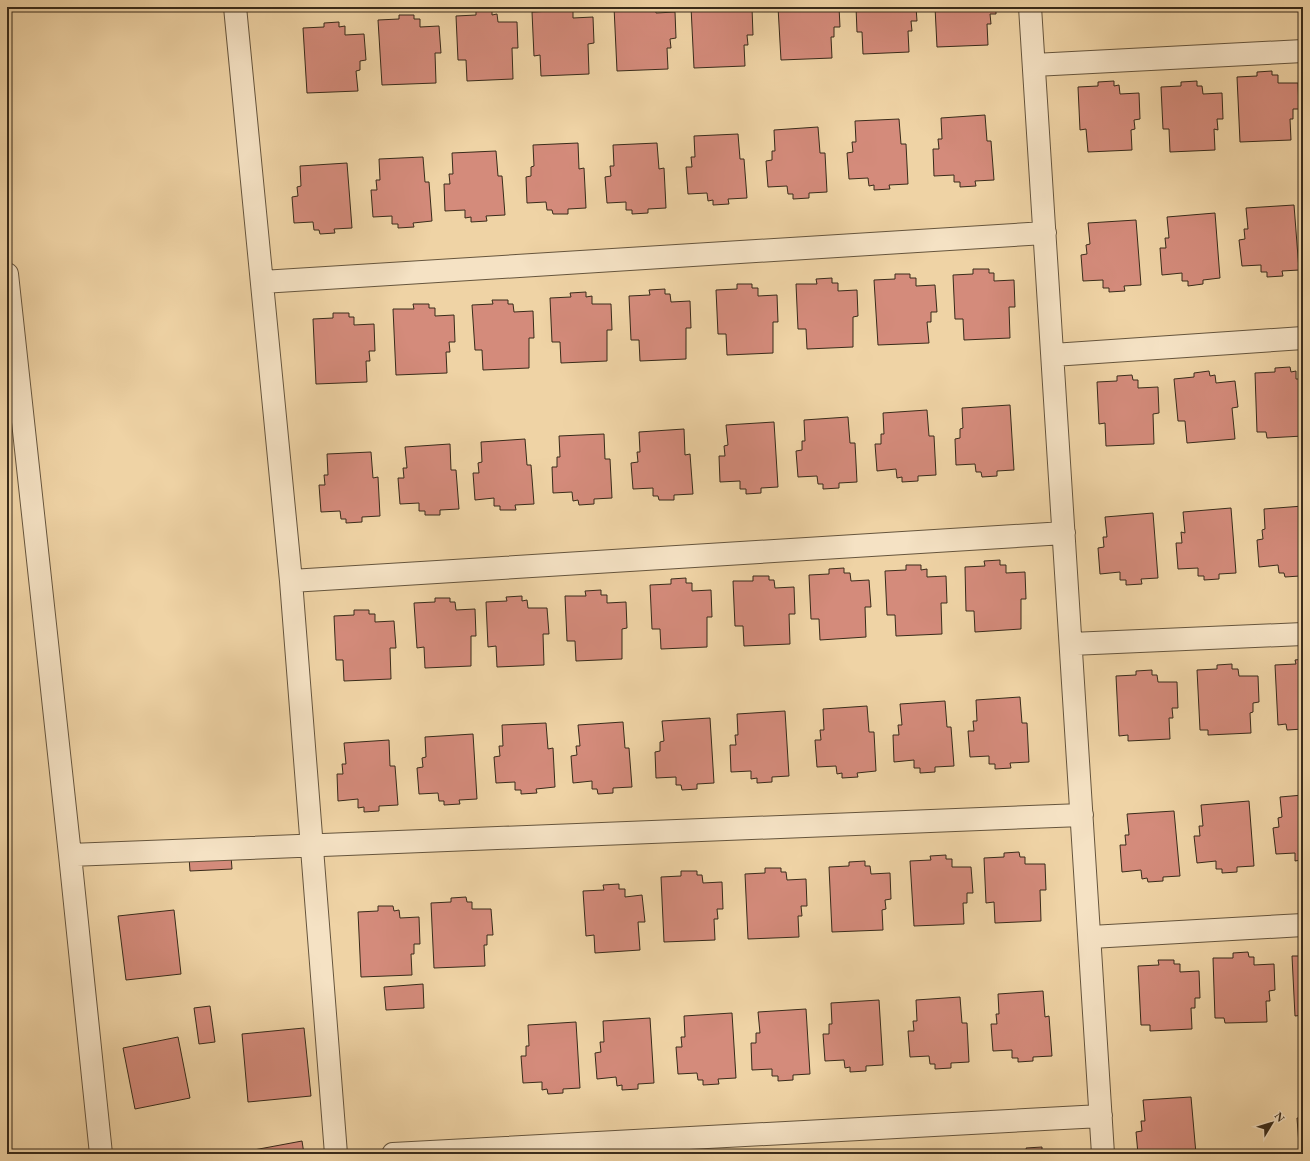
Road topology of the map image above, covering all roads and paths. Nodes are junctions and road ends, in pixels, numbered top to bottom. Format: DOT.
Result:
graph roads {
  1 [pos="235,7"];
  2 [pos="1030,7"];
  3 [pos="1303,51"];
  4 [pos="1034,66"];
  5 [pos="1045,233"];
  6 [pos="7,274"];
  7 [pos="262,282"];
  8 [pos="1303,338"];
  9 [pos="1053,355"];
  10 [pos="1064,533"];
  11 [pos="291,581"];
  12 [pos="1303,634"];
  13 [pos="1071,644"];
  14 [pos="1082,815"];
  15 [pos="313,845"];
  16 [pos="70,855"];
  17 [pos="1303,925"];
  18 [pos="1091,937"];
  19 [pos="1101,1116"];
  20 [pos="101,1154"];
  21 [pos="336,1154"];
  22 [pos="393,1154"];
  23 [pos="1104,1154"];
  1 -- 7 [label="street"];
  2 -- 4 [label="street"];
  3 -- 4 [label="street"];
  4 -- 5 [label="street"];
  5 -- 7 [label="street"];
  5 -- 9 [label="street"];
  6 -- 16 [label="street"];
  7 -- 11 [label="street"];
  8 -- 9 [label="street"];
  9 -- 10 [label="street"];
  10 -- 11 [label="street"];
  10 -- 13 [label="street"];
  11 -- 15 [label="street"];
  12 -- 13 [label="street"];
  13 -- 14 [label="street"];
  14 -- 15 [label="street"];
  14 -- 18 [label="street"];
  15 -- 16 [label="street"];
  15 -- 21 [label="street"];
  16 -- 20 [label="street"];
  17 -- 18 [label="street"];
  18 -- 19 [label="street"];
  19 -- 22 [label="street"];
  19 -- 23 [label="street"];
}
